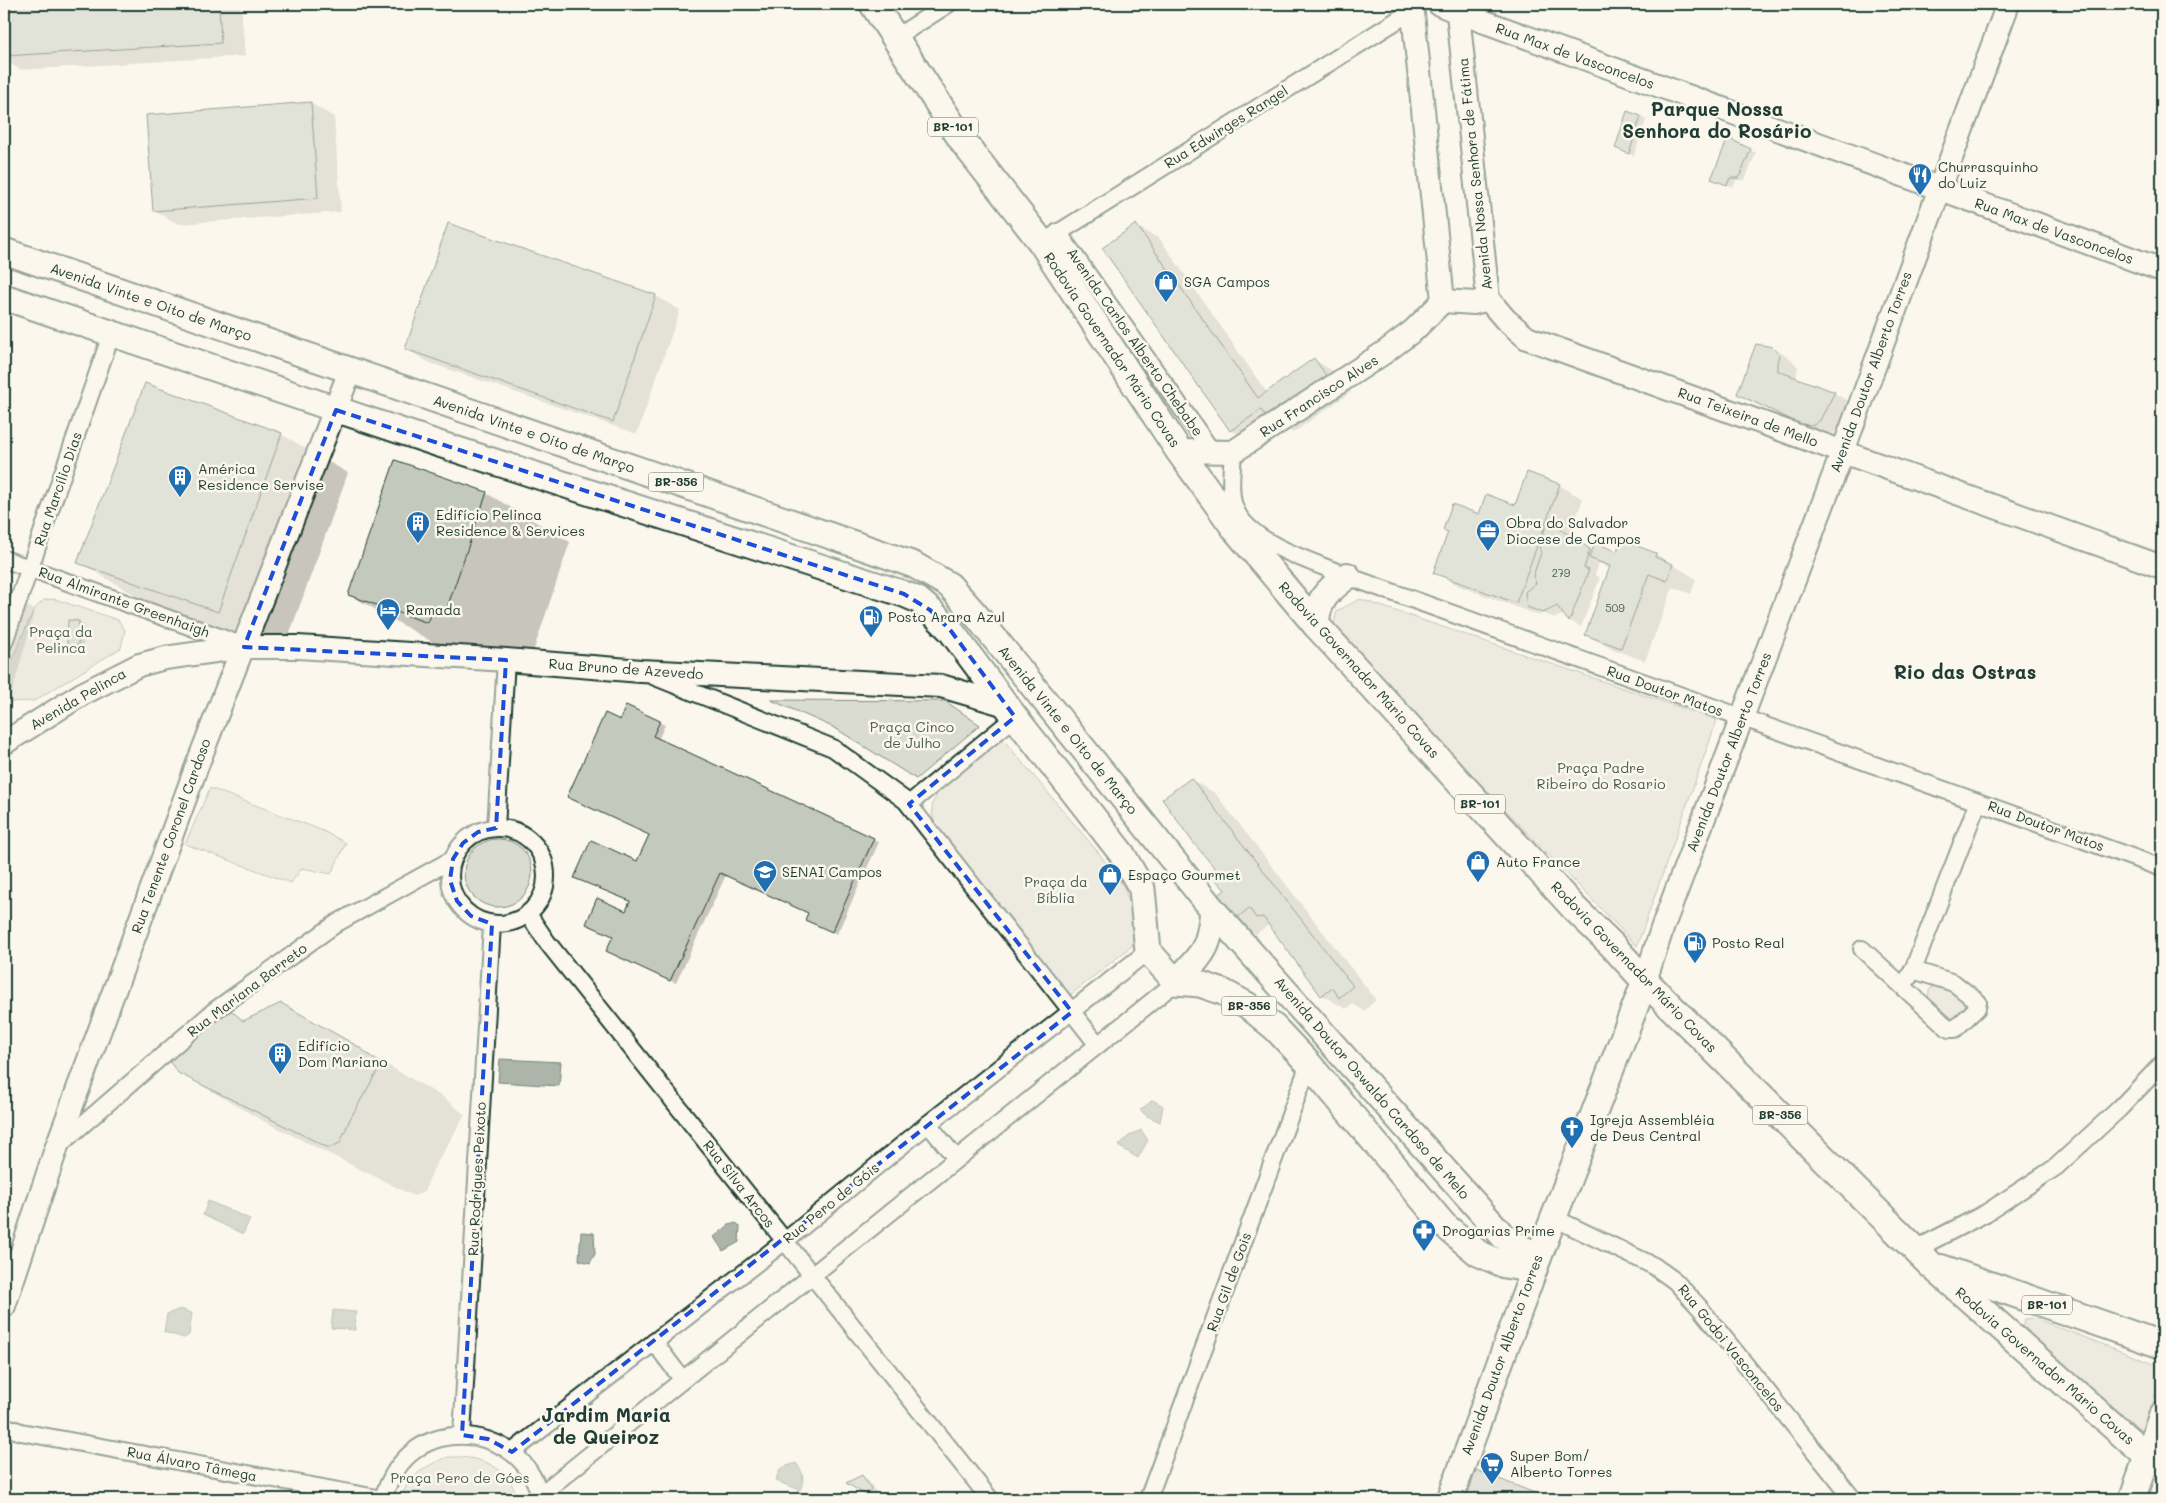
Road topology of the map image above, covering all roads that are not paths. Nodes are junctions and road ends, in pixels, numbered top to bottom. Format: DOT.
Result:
graph roads {
  1 [pos="873,4"];
  2 [pos="948,4"];
  3 [pos="2008,4"];
  4 [pos="1412,7"];
  5 [pos="1451,7"];
  6 [pos="895,38"];
  7 [pos="1938,190"];
  8 [pos="1050,238"];
  9 [pos="4,251"];
  10 [pos="2162,270"];
  11 [pos="4,298"];
  12 [pos="1488,299"];
  13 [pos="1443,301"];
  14 [pos="112,334"];
  15 [pos="350,371"];
  16 [pos="336,410"];
  17 [pos="1179,451"];
  18 [pos="1843,451"];
  19 [pos="1223,453"];
  20 [pos="883,554"];
  21 [pos="4,560"];
  22 [pos="817,566"];
  23 [pos="2162,567"];
  24 [pos="30,568"];
  25 [pos="1347,576"];
  26 [pos="1316,625"];
  27 [pos="4,642"];
  28 [pos="244,647"];
  29 [pos="506,660"];
  30 [pos="642,671"];
  31 [pos="1010,711"];
  32 [pos="1742,718"];
  33 [pos="4,743"];
  34 [pos="1978,802"];
  35 [pos="909,804"];
  36 [pos="496,828"];
  37 [pos="453,859"];
  38 [pos="2162,868"];
  39 [pos="1213,910"];
  40 [pos="528,914"];
  41 [pos="492,924"];
  42 [pos="1862,949"];
  43 [pos="1148,951"];
  44 [pos="1913,970"];
  45 [pos="1645,981"];
  46 [pos="1176,982"];
  47 [pos="1903,986"];
  48 [pos="1072,1012"];
  49 [pos="1098,1045"];
  50 [pos="1309,1064"];
  51 [pos="2162,1064"];
  52 [pos="928,1124"];
  53 [pos="57,1146"];
  54 [pos="956,1158"];
  55 [pos="1554,1218"];
  56 [pos="785,1242"];
  57 [pos="1923,1257"];
  58 [pos="1536,1263"];
  59 [pos="812,1277"];
  60 [pos="2048,1305"];
  61 [pos="4,1306"];
  62 [pos="654,1342"];
  63 [pos="2162,1345"];
  64 [pos="2020,1346"];
  65 [pos="682,1379"];
  66 [pos="2162,1415"];
  67 [pos="4,1426"];
  68 [pos="462,1435"];
  69 [pos="512,1452"];
  70 [pos="2155,1461"];
  71 [pos="540,1497"];
  72 [pos="382,1499"];
  73 [pos="990,1499"];
  74 [pos="1148,1499"];
  75 [pos="1450,1499"];
  76 [pos="1853,1499"];
  77 [pos="2132,1499"];
  1 -- 6 [label="highway, Rodovia Governador Mário Covas / BR-101"];
  2 -- 6 [label="street"];
  3 -- 7 [label="main road, Avenida Doutor Alberto Torres"];
  4 -- 8 [label="street, Rua Edwirges Rangel"];
  4 -- 13 [label="main road"];
  5 -- 7 [label="main road, Rua Max de Vasconcelos"];
  5 -- 12 [label="main road, Avenida Nossa Senhora de Fátima"];
  6 -- 8 [label="highway, Rodovia Governador Mário Covas / BR-101"];
  7 -- 10 [label="main road, Rua Max de Vasconcelos"];
  7 -- 18 [label="main road, Avenida Doutor Alberto Torres"];
  8 -- 17 [label="highway, Rodovia Governador Mário Covas / BR-101"];
  8 -- 19 [label="street, Avenida Carlos Alberto Chebabe"];
  9 -- 15 [label="main road, Avenida Vinte e Oito de Março / BR-356"];
  11 -- 14 [label="main road"];
  12 -- 13 [label="main road, Avenida Nossa Senhora de Fátima"];
  12 -- 18 [label="main road, Rua Teixeira de Mello"];
  13 -- 19 [label="main road, Rua Francisco Alves"];
  14 -- 16 [label="main road"];
  14 -- 24 [label="street, Rua Marcílio Dias"];
  15 -- 16 [label="main road, Rua Tenente Coronel Cardoso"];
  15 -- 20 [label="main road, Avenida Vinte e Oito de Março / BR-356"];
  16 -- 22 [label="main road"];
  16 -- 28 [label="main road, Rua Tenente Coronel Cardoso"];
  17 -- 19 [label="main road"];
  17 -- 26 [label="highway, Rodovia Governador Mário Covas / BR-101"];
  18 -- 23 [label="main road, Rua Teixeira de Mello"];
  18 -- 32 [label="main road, Avenida Doutor Alberto Torres"];
  19 -- 25 [label="street, Rua Doutor Matos"];
  20 -- 22 [label="main road"];
  20 -- 39 [label="main road, Avenida Vinte e Oito de Março / BR-356"];
  21 -- 24 [label="street, Rua Almirante Greenhaigh"];
  22 -- 31 [label="main road"];
  24 -- 27 [label="street, Rua Marcílio Dias"];
  24 -- 28 [label="street, Rua Almirante Greenhaigh"];
  25 -- 26 [label="highway"];
  25 -- 32 [label="street, Rua Doutor Matos"];
  26 -- 45 [label="highway, Rodovia Governador Mário Covas / BR-101"];
  28 -- 29 [label="main road, Rua Bruno de Azevedo"];
  28 -- 33 [label="main road, Avenida Pelinca"];
  28 -- 53 [label="main road, Rua Tenente Coronel Cardoso"];
  29 -- 30 [label="main road, Rua Bruno de Azevedo"];
  29 -- 36 [label="street"];
  30 -- 31 [label="main road, Rua Bruno de Azevedo"];
  30 -- 35 [label="street"];
  31 -- 35 [label="street"];
  31 -- 43 [label="main road"];
  32 -- 34 [label="street, Rua Doutor Matos"];
  32 -- 45 [label="main road, Avenida Doutor Alberto Torres"];
  34 -- 38 [label="street, Rua Doutor Matos"];
  34 -- 44 [label="street"];
  35 -- 48 [label="street"];
  36 -- 37 [label="street"];
  36 -- 40 [label="street"];
  37 -- 41 [label="street"];
  37 -- 53 [label="street, Rua Mariana Barreto"];
  39 -- 46 [label="main road"];
  39 -- 58 [label="main road, Avenida Doutor Oswaldo Cardoso de Melo / BR-356"];
  40 -- 41 [label="street"];
  40 -- 56 [label="street, Rua Silva Arcos"];
  41 -- 68 [label="street, Rua Rodrigues Peixoto"];
  42 -- 47 [label="street"];
  43 -- 46 [label="main road"];
  43 -- 48 [label="street, Rua Pero de Góis"];
  44 -- 47 [label="street"];
  44 -- 47 [label="street"];
  45 -- 55 [label="main road, Avenida Doutor Alberto Torres"];
  45 -- 57 [label="highway, Rodovia Governador Mário Covas / BR-356"];
  46 -- 49 [label="street"];
  46 -- 50 [label="main road, BR-356"];
  48 -- 49 [label="street"];
  48 -- 52 [label="street, Rua Pero de Góis"];
  49 -- 54 [label="street"];
  50 -- 58 [label="main road, BR-356"];
  50 -- 74 [label="street, Rua Gil de Gois"];
  51 -- 57 [label="street"];
  52 -- 54 [label="street"];
  52 -- 56 [label="street, Rua Pero de Góis"];
  53 -- 61 [label="main road, Rua Tenente Coronel Cardoso"];
  54 -- 59 [label="street"];
  55 -- 58 [label="main road, Avenida Doutor Alberto Torres"];
  55 -- 76 [label="street, Rua Godoi Vasconcelos"];
  56 -- 59 [label="street, Rua Silva Arcos"];
  56 -- 62 [label="street, Rua Pero de Góis"];
  57 -- 60 [label="highway, Rodovia Governador Mário Covas / BR-101"];
  57 -- 64 [label="highway, Rodovia Governador Mário Covas / BR-356"];
  58 -- 75 [label="main road, Avenida Doutor Alberto Torres"];
  59 -- 65 [label="street"];
  59 -- 73 [label="street, Rua Silva Arcos"];
  60 -- 63 [label="highway, Rodovia Governador Mário Covas / BR-101"];
  60 -- 64 [label="highway"];
  62 -- 65 [label="street"];
  62 -- 69 [label="street, Rua Pero de Góis"];
  64 -- 70 [label="highway, Rodovia Governador Mário Covas / BR-356"];
  65 -- 71 [label="street"];
  66 -- 70 [label="main road"];
  67 -- 72 [label="street, Rua Álvaro Tâmega"];
  68 -- 69 [label="street"];
  68 -- 72 [label="street"];
  69 -- 71 [label="street"];
  70 -- 77 [label="main road"];
}
